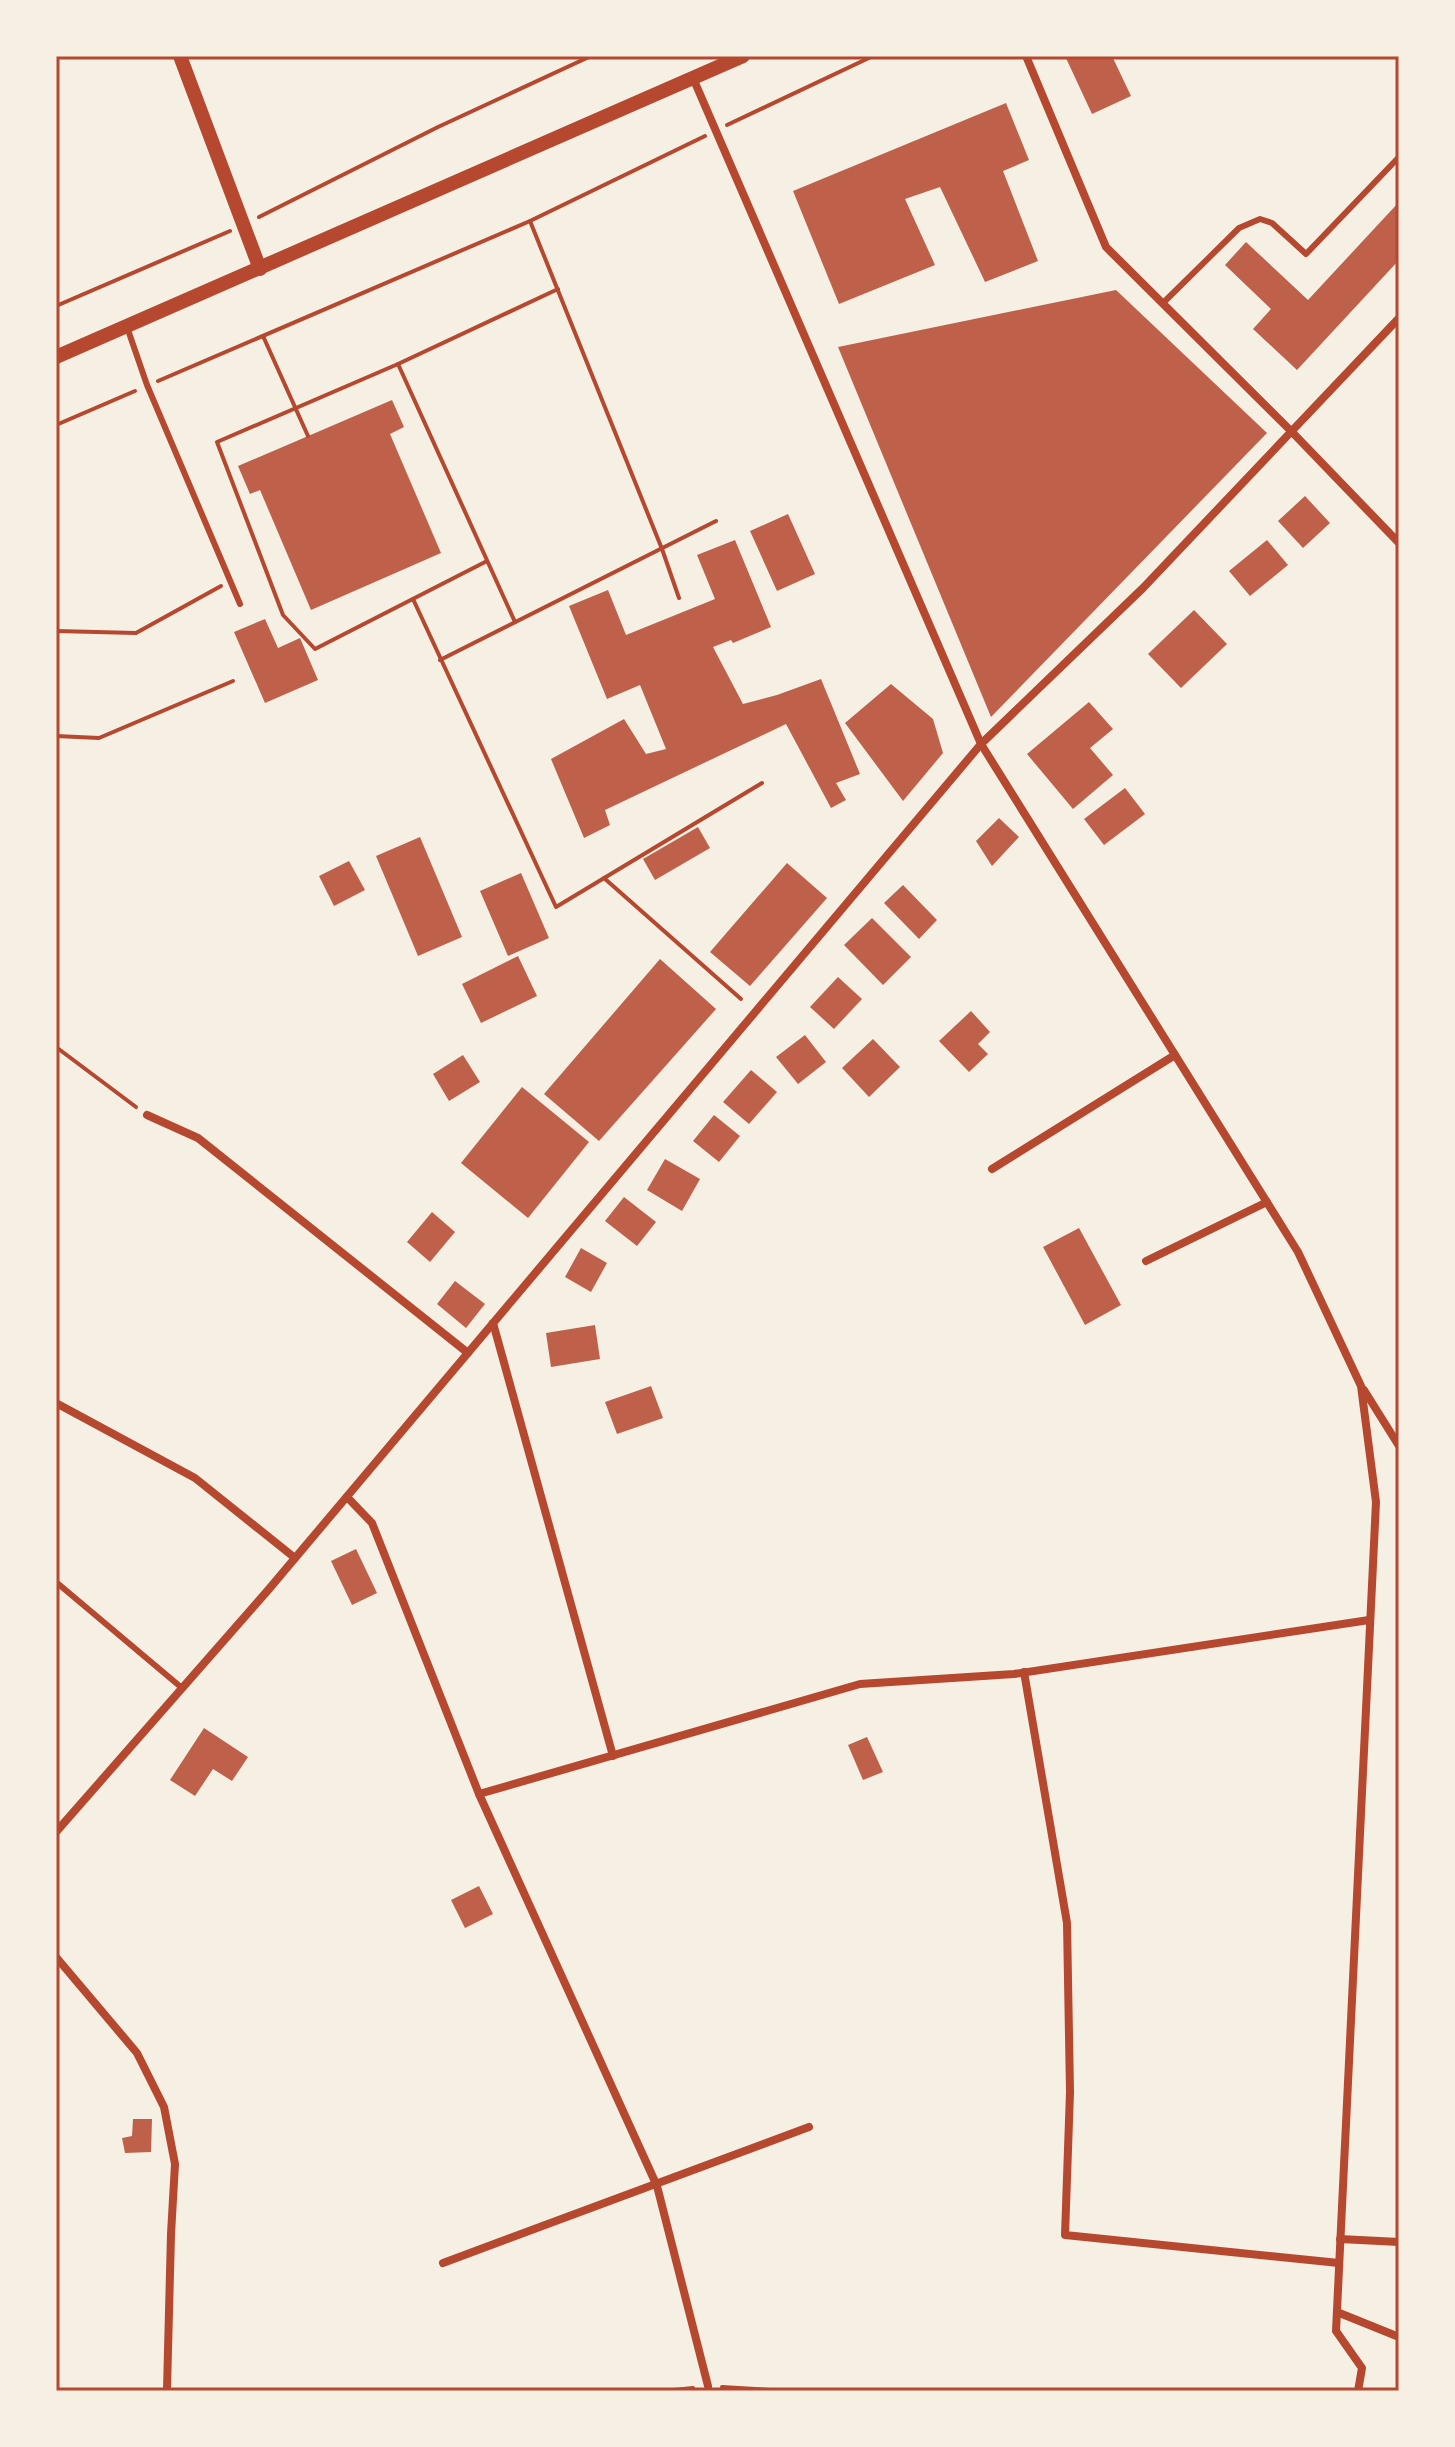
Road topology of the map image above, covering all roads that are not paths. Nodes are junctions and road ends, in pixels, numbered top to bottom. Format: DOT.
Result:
graph roads {
  1 [pos="180,56"];
  2 [pos="743,56"];
  3 [pos="1026,56"];
  4 [pos="693,78"];
  5 [pos="1399,157"];
  6 [pos="260,269"];
  7 [pos="1163,303"];
  8 [pos="1399,318"];
  9 [pos="127,327"];
  10 [pos="56,357"];
  11 [pos="1292,432"];
  12 [pos="1399,543"];
  13 [pos="240,604"];
  14 [pos="981,744"];
  15 [pos="1175,1055"];
  16 [pos="147,1115"];
  17 [pos="992,1169"];
  18 [pos="1267,1202"];
  19 [pos="1146,1261"];
  20 [pos="493,1323"];
  21 [pos="468,1353"];
  22 [pos="1361,1386"];
  23 [pos="56,1403"];
  24 [pos="1399,1446"];
  25 [pos="347,1497"];
  26 [pos="295,1558"];
  27 [pos="56,1582"];
  28 [pos="1369,1620"];
  29 [pos="1024,1672"];
  30 [pos="182,1688"];
  31 [pos="613,1756"];
  32 [pos="479,1794"];
  33 [pos="57,1830"];
  34 [pos="56,1957"];
  35 [pos="809,2127"];
  36 [pos="657,2186"];
  37 [pos="1340,2239"];
  38 [pos="1399,2242"];
  39 [pos="443,2263"];
  40 [pos="1339,2263"];
  41 [pos="1337,2312"];
  42 [pos="1399,2337"];
  43 [pos="708,2386"];
  44 [pos="167,2389"];
  45 [pos="1358,2391"];
  1 -- 6 [label="street"];
  2 -- 4 [label="street"];
  3 -- 7 [label="street"];
  4 -- 6 [label="street"];
  4 -- 14 [label="street"];
  5 -- 7 [label="lane"];
  6 -- 9 [label="street"];
  7 -- 11 [label="street"];
  8 -- 11 [label="street"];
  9 -- 10 [label="street"];
  9 -- 13 [label="lane"];
  11 -- 12 [label="street"];
  11 -- 14 [label="street"];
  14 -- 15 [label="street"];
  14 -- 20 [label="street"];
  15 -- 17 [label="street"];
  15 -- 18 [label="street"];
  16 -- 21 [label="street"];
  18 -- 19 [label="street"];
  18 -- 22 [label="street"];
  20 -- 21 [label="street"];
  20 -- 31 [label="street"];
  21 -- 25 [label="street"];
  22 -- 24 [label="street"];
  22 -- 28 [label="street"];
  23 -- 26 [label="street"];
  25 -- 26 [label="street"];
  25 -- 32 [label="street"];
  26 -- 30 [label="street"];
  27 -- 30 [label="lane"];
  28 -- 29 [label="street"];
  28 -- 37 [label="street"];
  29 -- 31 [label="street"];
  29 -- 40 [label="street"];
  30 -- 33 [label="street"];
  31 -- 32 [label="street"];
  32 -- 36 [label="street"];
  34 -- 44 [label="street"];
  35 -- 36 [label="street"];
  36 -- 39 [label="street"];
  36 -- 43 [label="street"];
  37 -- 38 [label="street"];
  37 -- 40 [label="street"];
  40 -- 41 [label="street"];
  41 -- 42 [label="street"];
  41 -- 45 [label="street"];
}
